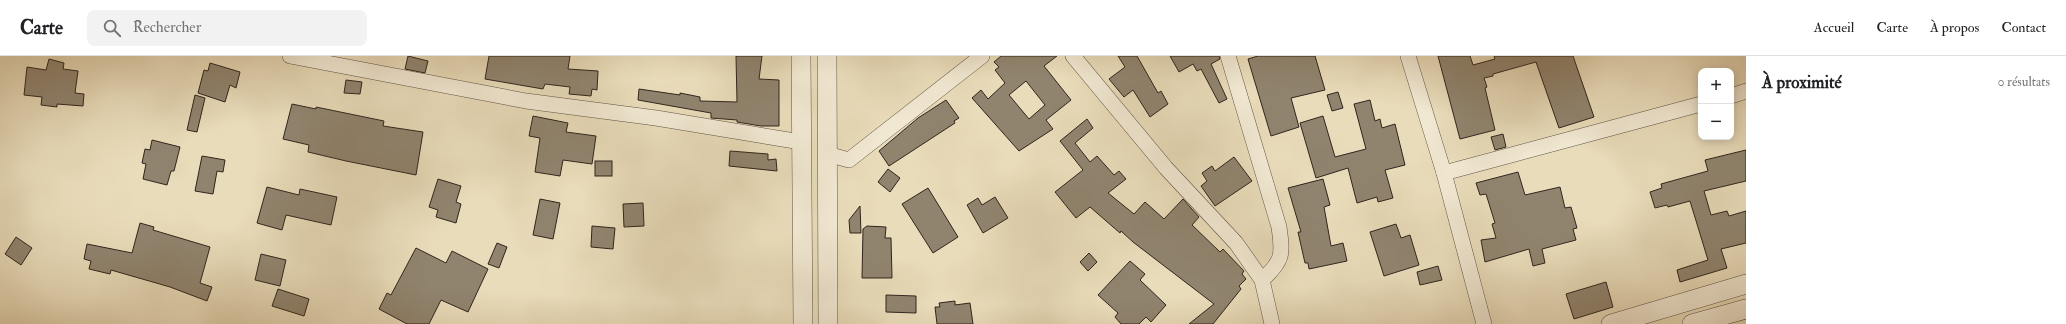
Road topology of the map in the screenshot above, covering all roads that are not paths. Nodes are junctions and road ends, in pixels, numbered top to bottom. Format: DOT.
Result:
graph roads {
  1 [pos="290,56"];
  2 [pos="801,56"];
  3 [pos="827,56"];
  4 [pos="982,56"];
  5 [pos="1073,56"];
  6 [pos="1228,56"];
  7 [pos="1408,56"];
  8 [pos="1746,91"];
  9 [pos="1734,95"];
  10 [pos="1698,105"];
  11 [pos="801,142"];
  12 [pos="827,154"];
  13 [pos="1444,173"];
  14 [pos="1262,280"];
  15 [pos="1746,284"];
  16 [pos="1746,309"];
  17 [pos="804,324"];
  18 [pos="828,324"];
  19 [pos="1272,324"];
  20 [pos="1484,324"];
  21 [pos="1611,324"];
  22 [pos="1692,324"];
  1 -- 11 [label="street"];
  2 -- 11 [label="street"];
  3 -- 12 [label="street"];
  4 -- 12 [label="street"];
  5 -- 14 [label="street"];
  6 -- 14 [label="street"];
  7 -- 13 [label="street"];
  8 -- 9 [label="street"];
  10 -- 13 [label="street"];
  11 -- 17 [label="street"];
  12 -- 18 [label="street"];
  13 -- 20 [label="street"];
  14 -- 19 [label="street"];
  15 -- 21 [label="street"];
  16 -- 22 [label="street"];
}
